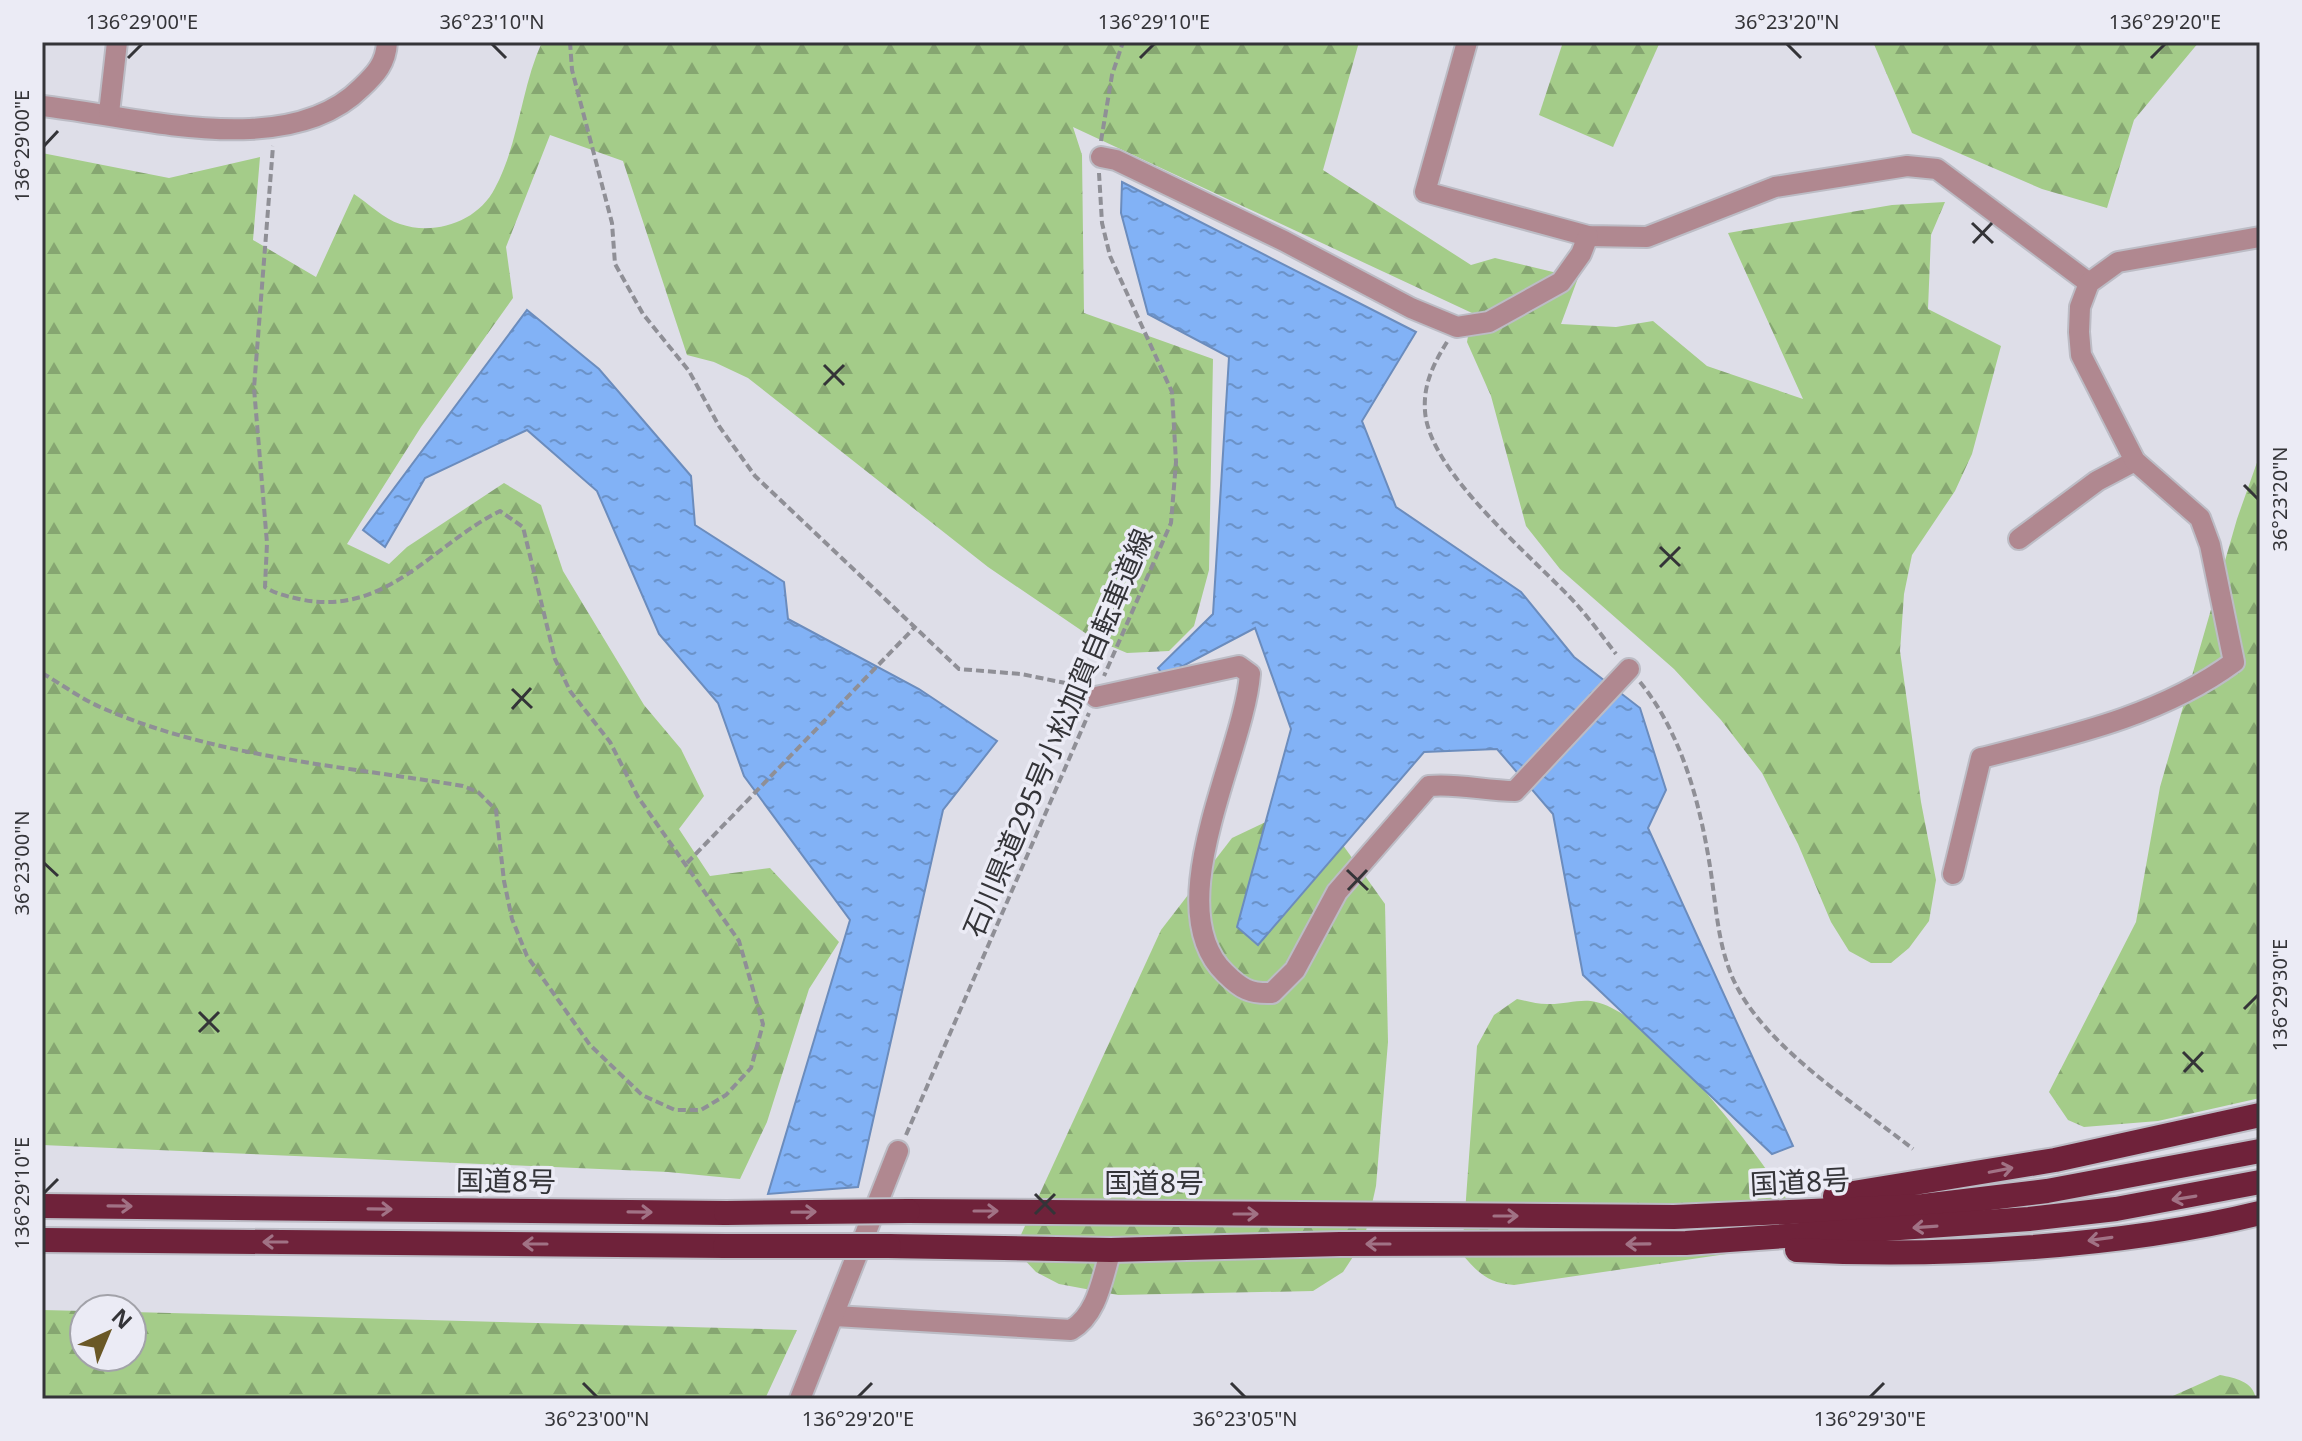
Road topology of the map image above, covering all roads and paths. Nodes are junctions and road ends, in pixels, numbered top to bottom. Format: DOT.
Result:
graph roads {
  1 [pos="117,42"];
  2 [pos="387,42"];
  3 [pos="570,42"];
  4 [pos="1123,42"];
  5 [pos="1467,42"];
  6 [pos="42,106"];
  7 [pos="109,113"];
  8 [pos="275,129"];
  9 [pos="1101,157"];
  10 [pos="1588,236"];
  11 [pos="2260,237"];
  12 [pos="2089,283"];
  13 [pos="1457,327"];
  14 [pos="2135,461"];
  15 [pos="2019,539"];
  16 [pos="915,627"];
  17 [pos="42,673"];
  18 [pos="1624,674"];
  19 [pos="1097,694"];
  20 [pos="687,863"];
  21 [pos="1953,874"];
  22 [pos="2260,1115"];
  23 [pos="1913,1149"];
  24 [pos="898,1151"];
  25 [pos="2260,1151"];
  26 [pos="2260,1182"];
  27 [pos="42,1206"];
  28 [pos="2260,1213"];
  29 [pos="1674,1217"];
  30 [pos="42,1240"];
  31 [pos="1686,1243"];
  32 [pos="1111,1250"];
  33 [pos="835,1316"];
  34 [pos="800,1399"];
  1 -- 7 [label="street"];
  2 -- 8 [label="street"];
  3 -- 16 [label="path"];
  4 -- 9 [label="path, 石川県道295号小松加賀自転車道線"];
  5 -- 10 [label="street"];
  6 -- 7 [label="street"];
  7 -- 8 [label="street"];
  8 -- 20 [label="path"];
  9 -- 13 [label="street"];
  9 -- 19 [label="path, 石川県道295号小松加賀自転車道線"];
  10 -- 12 [label="street"];
  10 -- 13 [label="street"];
  11 -- 12 [label="street"];
  12 -- 14 [label="street"];
  13 -- 18 [label="path"];
  14 -- 15 [label="street"];
  14 -- 21 [label="street"];
  16 -- 19 [label="path"];
  16 -- 20 [label="path"];
  17 -- 20 [label="path"];
  18 -- 19 [label="street"];
  18 -- 23 [label="path"];
  19 -- 24 [label="path, 石川県道295号小松加賀自転車道線"];
  29 -- 22 [label="highway, one-way"];
  24 -- 33 [label="street"];
  25 -- 29 [label="highway, 国道8号"];
  26 -- 31 [label="highway, 国道8号, one-way"];
  27 -- 29 [label="highway, 国道8号, one-way, bridge"];
  28 -- 31 [label="highway, one-way"];
  32 -- 30 [label="highway, 国道8号, one-way, bridge"];
  31 -- 32 [label="highway, 国道8号, one-way"];
  32 -- 33 [label="street"];
  33 -- 34 [label="street"];
}
